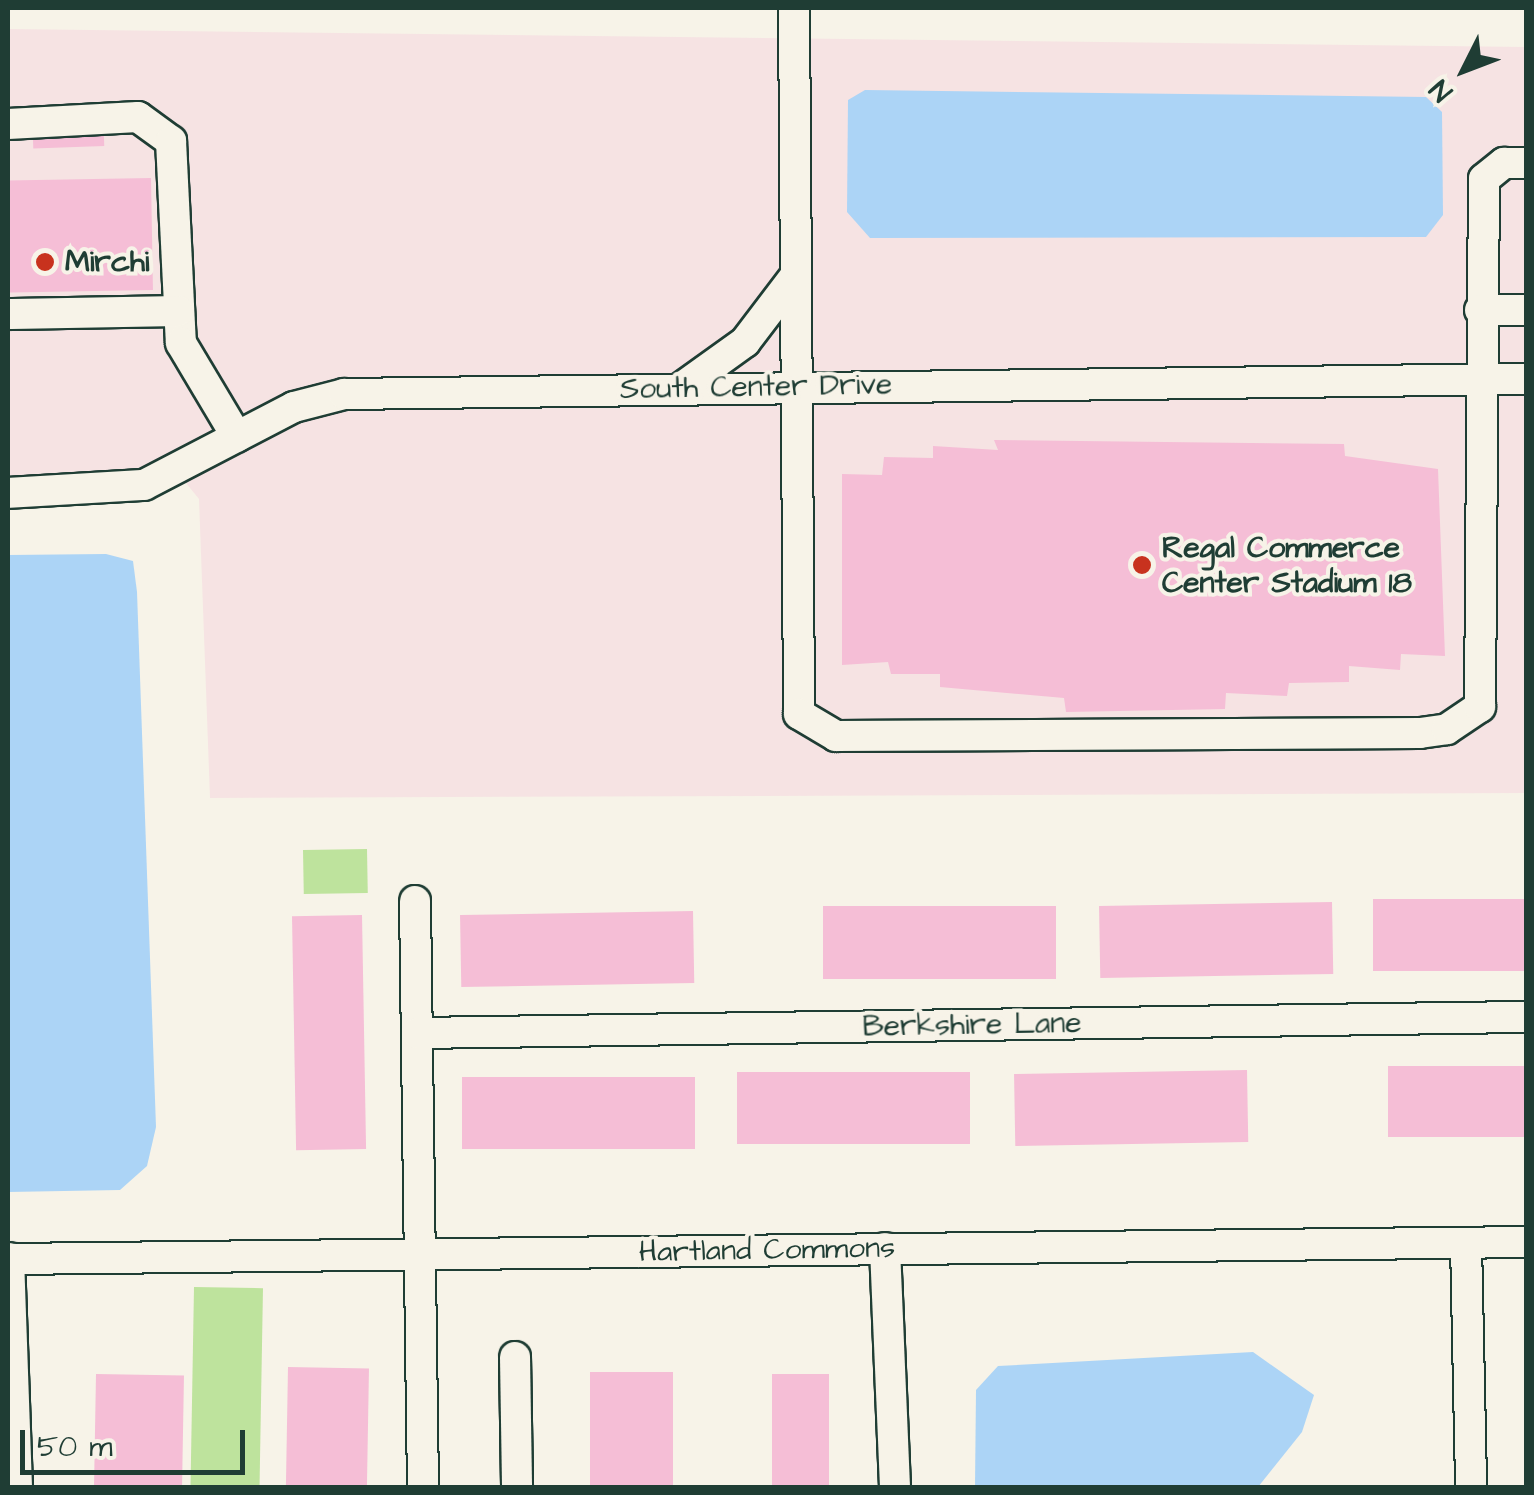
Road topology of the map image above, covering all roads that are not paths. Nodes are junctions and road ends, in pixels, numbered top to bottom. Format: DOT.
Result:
graph roads {
  1 [pos="794,8"];
  2 [pos="8,124"];
  3 [pos="8,135"];
  4 [pos="1526,163"];
  5 [pos="171,221"];
  6 [pos="796,275"];
  7 [pos="1480,310"];
  8 [pos="1526,310"];
  9 [pos="178,312"];
  10 [pos="8,314"];
  11 [pos="1526,379"];
  12 [pos="1480,380"];
  13 [pos="682,388"];
  14 [pos="796,388"];
  15 [pos="237,437"];
  16 [pos="8,493"];
  17 [pos="415,901"];
  18 [pos="1526,1017"];
  19 [pos="417,1033"];
  20 [pos="1526,1242"];
  21 [pos="1466,1243"];
  22 [pos="885,1248"];
  23 [pos="420,1254"];
  24 [pos="8,1258"];
  25 [pos="515,1356"];
  26 [pos="16,1488"];
  27 [pos="423,1488"];
  28 [pos="517,1488"];
  29 [pos="895,1488"];
  30 [pos="1471,1488"];
  1 -- 6 [label="street"];
  2 -- 5 [label="street"];
  3 -- 5 [label="street"];
  4 -- 7 [label="street"];
  5 -- 9 [label="street"];
  6 -- 13 [label="street"];
  6 -- 14 [label="street"];
  7 -- 8 [label="street"];
  7 -- 12 [label="street"];
  9 -- 10 [label="street"];
  9 -- 15 [label="street"];
  11 -- 12 [label="street, South Center Drive"];
  12 -- 14 [label="street, South Center Drive"];
  12 -- 14 [label="street"];
  13 -- 14 [label="street, South Center Drive"];
  13 -- 15 [label="street, South Center Drive"];
  15 -- 16 [label="street, South Center Drive"];
  17 -- 19 [label="street"];
  18 -- 19 [label="street, Berkshire Lane"];
  19 -- 23 [label="street"];
  20 -- 21 [label="street, Hartland Commons"];
  21 -- 22 [label="street, Hartland Commons"];
  21 -- 30 [label="street"];
  22 -- 23 [label="street, Hartland Commons"];
  22 -- 29 [label="street"];
  23 -- 24 [label="street, Hartland Commons"];
  23 -- 27 [label="street"];
  24 -- 26 [label="street"];
  25 -- 28 [label="street"];
}
